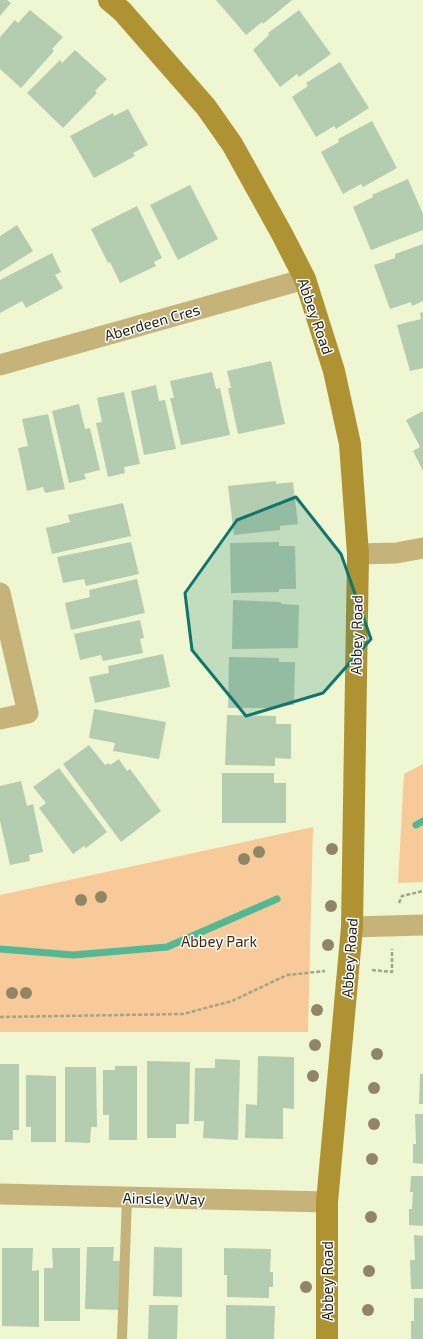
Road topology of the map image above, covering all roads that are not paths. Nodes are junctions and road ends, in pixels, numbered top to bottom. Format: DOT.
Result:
graph roads {
  1 [pos="109,0"];
  2 [pos="305,279"];
  3 [pos="0,365"];
  4 [pos="423,548"];
  5 [pos="358,554"];
  6 [pos="0,593"];
  7 [pos="0,719"];
  8 [pos="423,925"];
  9 [pos="352,928"];
  10 [pos="0,1194"];
  11 [pos="127,1197"];
  12 [pos="327,1202"];
  13 [pos="122,1339"];
  14 [pos="327,1339"];
  1 -- 2 [label="street, Abbey Road"];
  2 -- 3 [label="street, Aberdeen Cres"];
  2 -- 5 [label="street, Abbey Road"];
  4 -- 5 [label="street"];
  5 -- 9 [label="street, Abbey Road"];
  6 -- 7 [label="street"];
  8 -- 9 [label="street"];
  9 -- 12 [label="street, Abbey Road"];
  10 -- 11 [label="street, Ainsley Way"];
  11 -- 12 [label="street, Ainsley Way"];
  11 -- 13 [label="lane"];
  12 -- 14 [label="street, Abbey Road"];
}
